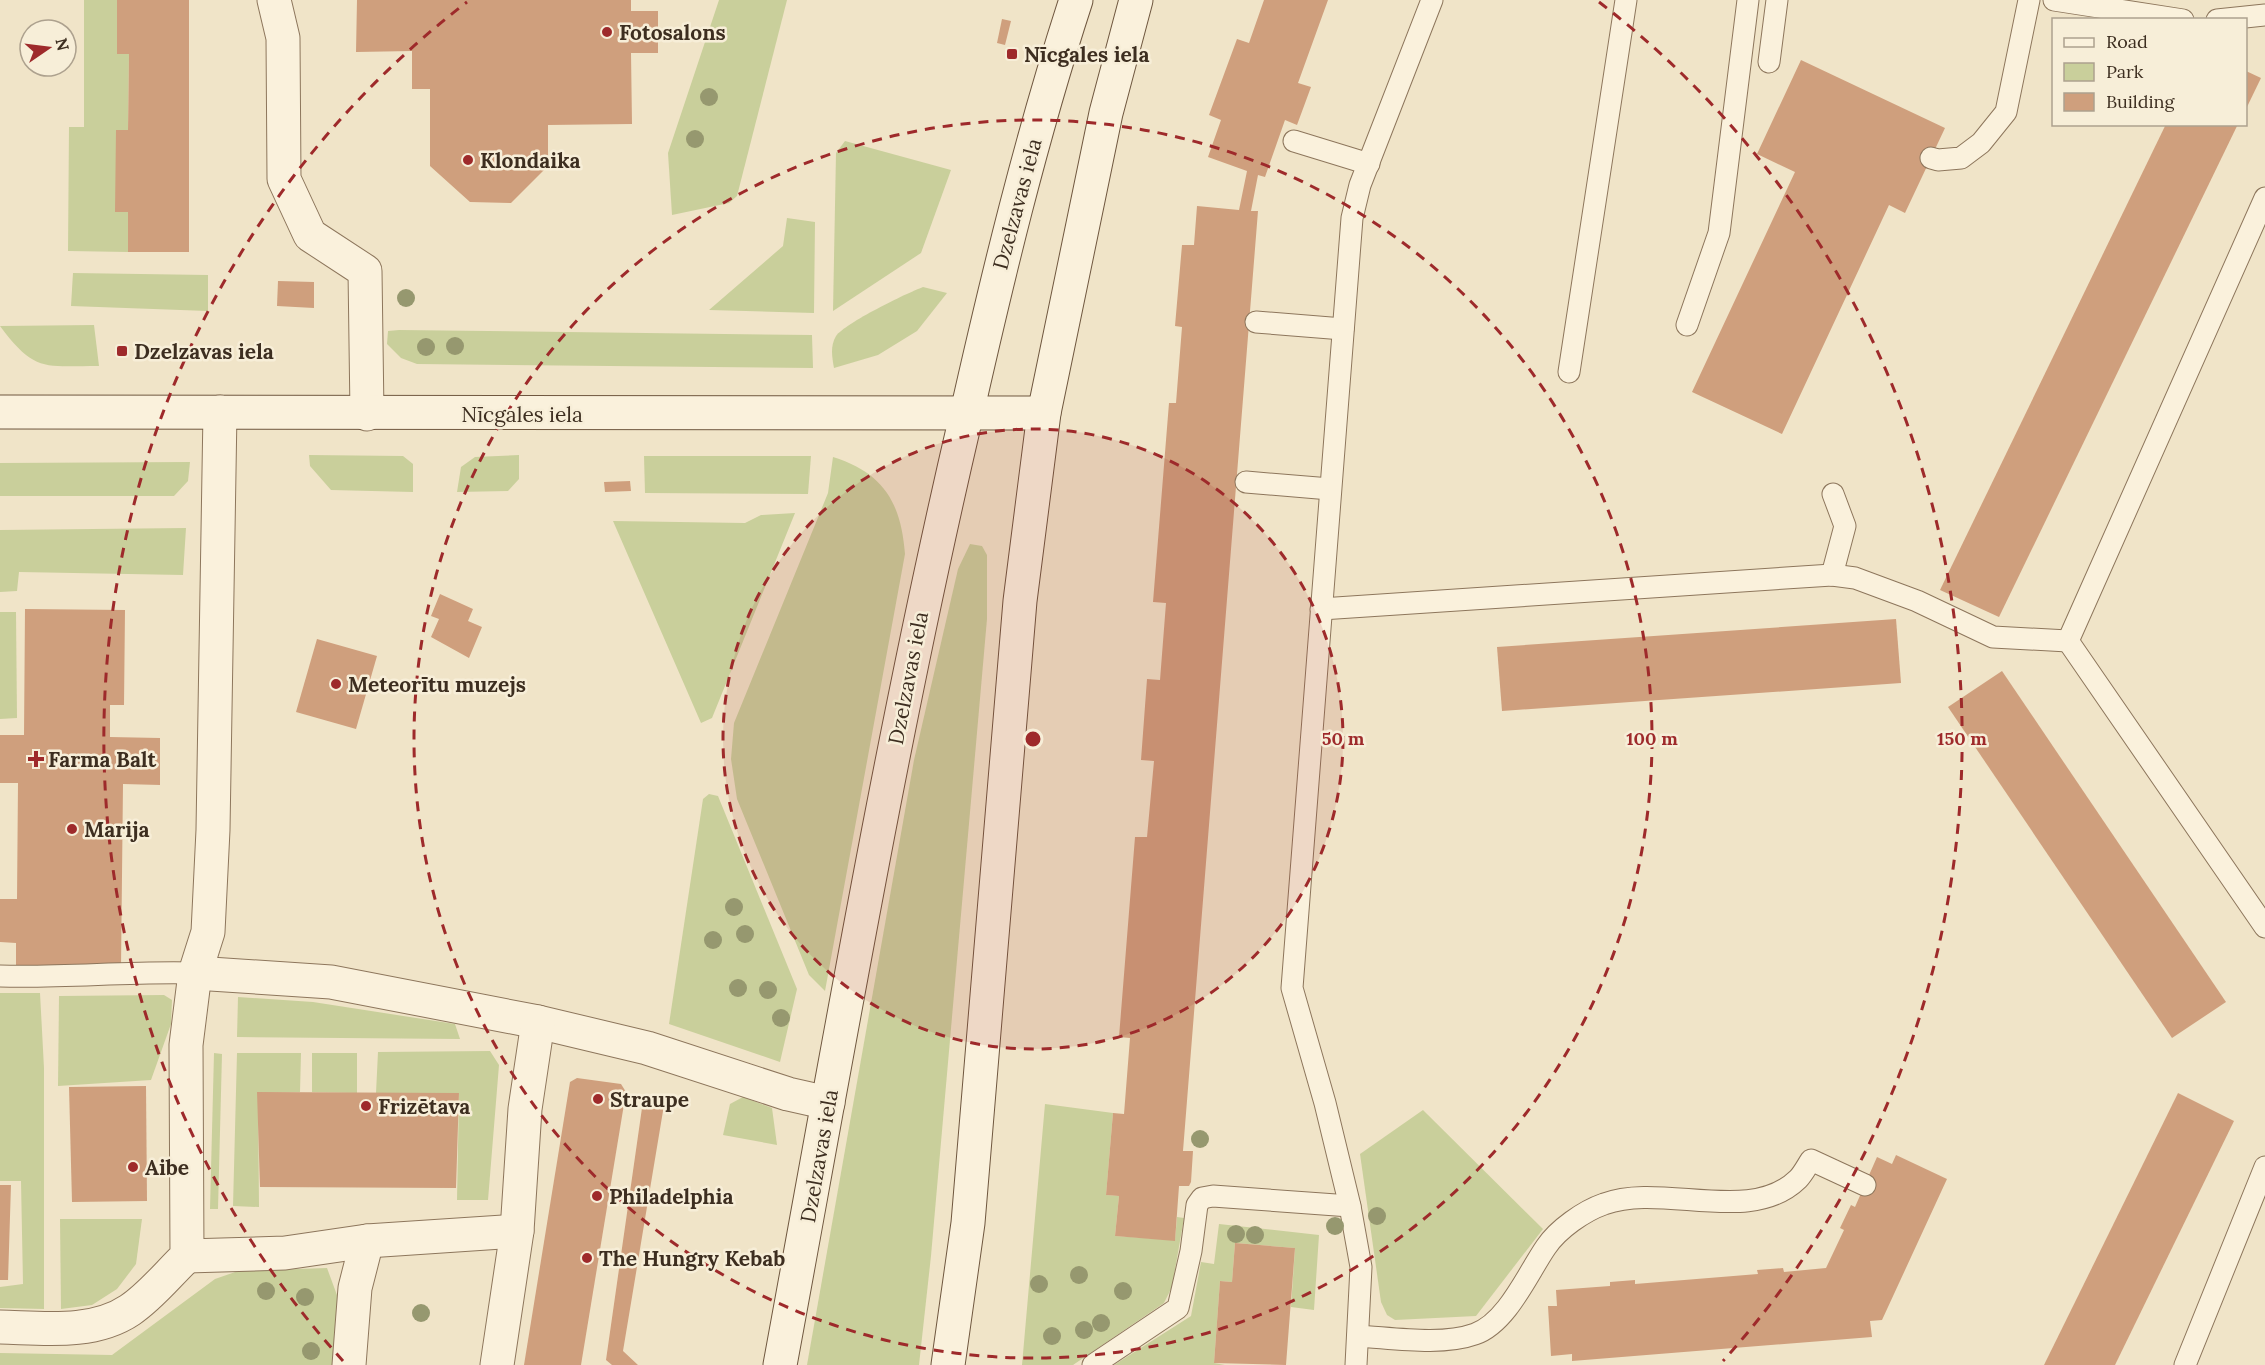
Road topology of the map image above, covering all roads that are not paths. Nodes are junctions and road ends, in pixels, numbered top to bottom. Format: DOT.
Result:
graph roads {
  1 [pos="274,0"];
  2 [pos="1076,0"];
  3 [pos="1136,0"];
  4 [pos="1431,0"];
  5 [pos="1626,0"];
  6 [pos="1748,0"];
  7 [pos="1777,0"];
  8 [pos="2030,0"];
  9 [pos="2054,0"];
  10 [pos="2265,15"];
  11 [pos="2170,18"];
  12 [pos="2236,18"];
  13 [pos="1769,62"];
  14 [pos="1294,141"];
  15 [pos="1931,158"];
  16 [pos="1369,164"];
  17 [pos="2265,198"];
  18 [pos="1256,322"];
  19 [pos="1687,325"];
  20 [pos="1343,329"];
  21 [pos="1569,372"];
  22 [pos="0,412"];
  23 [pos="220,412"];
  24 [pos="966,412"];
  25 [pos="1044,413"];
  26 [pos="367,414"];
  27 [pos="1245,482"];
  28 [pos="1330,489"];
  29 [pos="1833,494"];
  30 [pos="1832,575"];
  31 [pos="1321,609"];
  32 [pos="2068,641"];
  33 [pos="2265,927"];
  34 [pos="195,973"];
  35 [pos="0,976"];
  36 [pos="538,1022"];
  37 [pos="828,1103"];
  38 [pos="2265,1167"];
  39 [pos="1865,1185"];
  40 [pos="1350,1206"];
  41 [pos="517,1231"];
  42 [pos="367,1241"];
  43 [pos="187,1256"];
  44 [pos="0,1327"];
  45 [pos="1358,1336"];
  46 [pos="348,1365"];
  47 [pos="497,1365"];
  48 [pos="780,1365"];
  49 [pos="948,1365"];
  50 [pos="1094,1365"];
  51 [pos="1356,1365"];
  52 [pos="2185,1365"];
  1 -- 26 [label="street"];
  2 -- 24 [label="street, Dzelzavas iela"];
  3 -- 25 [label="street"];
  4 -- 16 [label="lane"];
  5 -- 21 [label="lane"];
  6 -- 19 [label="lane"];
  7 -- 13 [label="lane"];
  8 -- 15 [label="lane"];
  9 -- 11 [label="lane"];
  10 -- 12 [label="lane"];
  14 -- 16 [label="lane"];
  16 -- 20 [label="lane"];
  17 -- 32 [label="lane"];
  18 -- 20 [label="lane"];
  20 -- 28 [label="lane"];
  22 -- 23 [label="street, Nīcgales iela"];
  23 -- 26 [label="street, Nīcgales iela"];
  23 -- 34 [label="street"];
  24 -- 25 [label="street, Nīcgales iela"];
  24 -- 26 [label="street, Nīcgales iela"];
  24 -- 37 [label="street, Dzelzavas iela"];
  25 -- 49 [label="street"];
  27 -- 28 [label="lane"];
  28 -- 31 [label="lane"];
  29 -- 30 [label="lane"];
  30 -- 31 [label="lane"];
  30 -- 32 [label="lane"];
  31 -- 40 [label="lane"];
  32 -- 33 [label="lane"];
  34 -- 35 [label="lane"];
  34 -- 36 [label="street"];
  34 -- 43 [label="street"];
  36 -- 37 [label="street"];
  36 -- 41 [label="street"];
  37 -- 48 [label="street, Dzelzavas iela"];
  38 -- 52 [label="lane"];
  39 -- 45 [label="lane"];
  40 -- 45 [label="lane"];
  40 -- 50 [label="lane"];
  41 -- 42 [label="street"];
  41 -- 47 [label="street"];
  42 -- 43 [label="street"];
  42 -- 46 [label="street"];
  43 -- 44 [label="street"];
  45 -- 51 [label="lane"];
}
